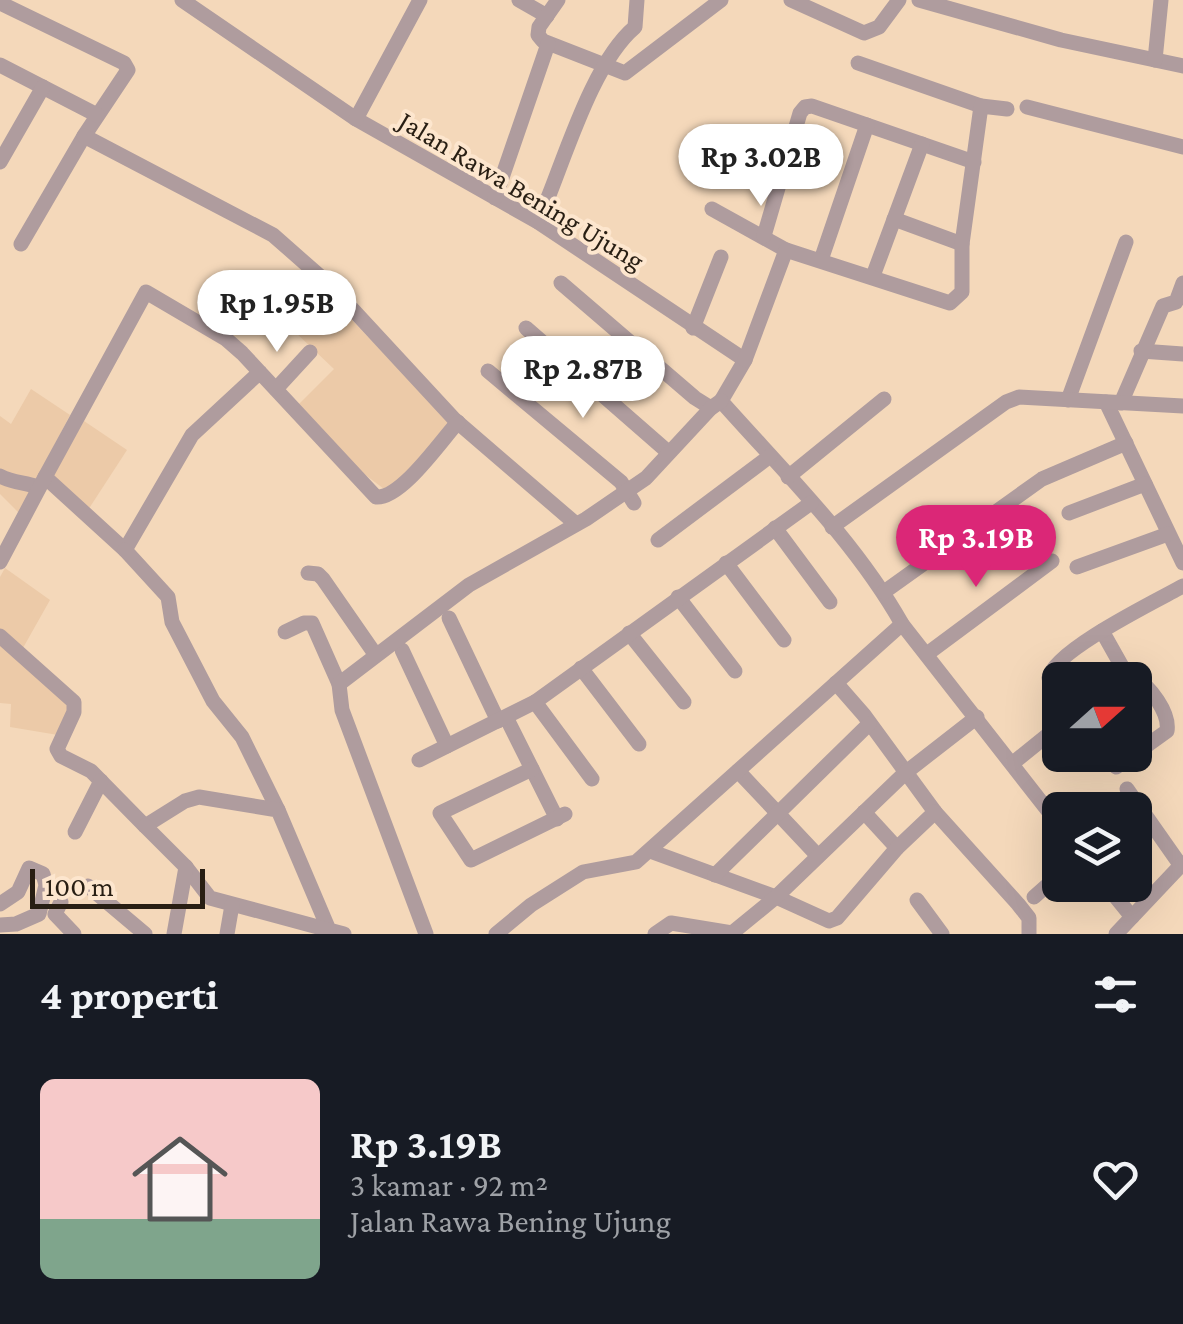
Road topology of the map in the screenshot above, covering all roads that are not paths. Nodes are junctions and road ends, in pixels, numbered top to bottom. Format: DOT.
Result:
graph roads {
  1 [pos="182,0"];
  2 [pos="420,0"];
  3 [pos="518,0"];
  4 [pos="558,0"];
  5 [pos="637,0"];
  6 [pos="721,0"];
  7 [pos="792,0"];
  8 [pos="898,0"];
  9 [pos="919,0"];
  10 [pos="1161,0"];
  11 [pos="0,3"];
  12 [pos="547,16"];
  13 [pos="548,44"];
  14 [pos="1154,60"];
  15 [pos="858,63"];
  16 [pos="603,64"];
  17 [pos="0,65"];
  18 [pos="1183,66"];
  19 [pos="43,87"];
  20 [pos="981,106"];
  21 [pos="1027,107"];
  22 [pos="1007,109"];
  23 [pos="97,115"];
  24 [pos="356,119"];
  25 [pos="867,125"];
  26 [pos="84,136"];
  27 [pos="922,144"];
  28 [pos="1183,148"];
  29 [pos="0,162"];
  30 [pos="974,162"];
  31 [pos="495,198"];
  32 [pos="712,209"];
  33 [pos="894,219"];
  34 [pos="538,222"];
  35 [pos="764,236"];
  36 [pos="1126,242"];
  37 [pos="20,244"];
  38 [pos="962,244"];
  39 [pos="786,250"];
  40 [pos="720,257"];
  41 [pos="821,260"];
  42 [pos="873,276"];
  43 [pos="562,283"];
  44 [pos="1183,283"];
  45 [pos="1179,302"];
  46 [pos="526,328"];
  47 [pos="693,328"];
  48 [pos="1141,351"];
  49 [pos="310,352"];
  50 [pos="1183,354"];
  51 [pos="745,360"];
  52 [pos="488,371"];
  53 [pos="260,372"];
  54 [pos="276,389"];
  55 [pos="884,399"];
  56 [pos="1068,400"];
  57 [pos="1114,402"];
  58 [pos="716,404"];
  59 [pos="1183,406"];
  60 [pos="458,422"];
  61 [pos="1126,443"];
  62 [pos="668,452"];
  63 [pos="770,456"];
  64 [pos="0,476"];
  65 [pos="788,477"];
  66 [pos="42,482"];
  67 [pos="1145,484"];
  68 [pos="631,497"];
  69 [pos="811,502"];
  70 [pos="1069,512"];
  71 [pos="576,524"];
  72 [pos="775,528"];
  73 [pos="832,528"];
  74 [pos="1168,534"];
  75 [pos="658,540"];
  76 [pos="126,550"];
  77 [pos="1052,561"];
  78 [pos="0,562"];
  79 [pos="1183,562"];
  80 [pos="726,563"];
  81 [pos="1078,566"];
  82 [pos="308,573"];
  83 [pos="1183,586"];
  84 [pos="884,592"];
  85 [pos="678,597"];
  86 [pos="830,602"];
  87 [pos="450,618"];
  88 [pos="902,624"];
  89 [pos="1102,630"];
  90 [pos="286,632"];
  91 [pos="629,633"];
  92 [pos="0,636"];
  93 [pos="784,640"];
  94 [pos="402,650"];
  95 [pos="375,654"];
  96 [pos="927,654"];
  97 [pos="1062,662"];
  98 [pos="1119,662"];
  99 [pos="581,668"];
  100 [pos="735,671"];
  101 [pos="836,683"];
  102 [pos="340,684"];
  103 [pos="1152,696"];
  104 [pos="535,702"];
  105 [pos="684,702"];
  106 [pos="977,716"];
  107 [pos="502,719"];
  108 [pos="869,724"];
  109 [pos="1042,740"];
  110 [pos="1152,742"];
  111 [pos="639,744"];
  112 [pos="447,746"];
  113 [pos="419,760"];
  114 [pos="1013,763"];
  115 [pos="532,769"];
  116 [pos="738,771"];
  117 [pos="905,773"];
  118 [pos="592,780"];
  119 [pos="101,781"];
  120 [pos="1127,789"];
  121 [pos="1042,802"];
  122 [pos="278,810"];
  123 [pos="864,812"];
  124 [pos="935,812"];
  125 [pos="778,813"];
  126 [pos="145,826"];
  127 [pos="75,832"];
  128 [pos="897,848"];
  129 [pos="650,851"];
  130 [pos="818,856"];
  131 [pos="1182,864"];
  132 [pos="186,867"];
  133 [pos="715,875"];
  134 [pos="88,886"];
  135 [pos="1042,890"];
  136 [pos="181,896"];
  137 [pos="1034,897"];
  138 [pos="210,898"];
  139 [pos="776,898"];
  140 [pos="918,900"];
  141 [pos="61,902"];
  142 [pos="1120,902"];
  143 [pos="0,904"];
  144 [pos="232,905"];
  145 [pos="1132,917"];
  146 [pos="0,924"];
  147 [pos="288,927"];
  148 [pos="337,932"];
  149 [pos="732,933"];
  150 [pos="74,934"];
  151 [pos="145,934"];
  152 [pos="174,934"];
  153 [pos="228,934"];
  154 [pos="426,934"];
  155 [pos="496,934"];
  156 [pos="655,934"];
  157 [pos="942,934"];
  158 [pos="1029,934"];
  159 [pos="1116,934"];
  1 -- 24 [label="street, Jalan Rawa Bening Ujung"];
  2 -- 24 [label="street"];
  3 -- 12 [label="street"];
  4 -- 12 [label="street"];
  5 -- 16 [label="street"];
  6 -- 16 [label="street"];
  7 -- 8 [label="street"];
  9 -- 14 [label="street"];
  10 -- 14 [label="street"];
  11 -- 23 [label="street"];
  12 -- 13 [label="street"];
  13 -- 16 [label="street"];
  13 -- 31 [label="street"];
  14 -- 18 [label="street"];
  15 -- 20 [label="street"];
  16 -- 34 [label="street"];
  17 -- 19 [label="street"];
  19 -- 23 [label="street"];
  19 -- 29 [label="street"];
  20 -- 22 [label="street"];
  20 -- 30 [label="street"];
  21 -- 28 [label="street"];
  23 -- 26 [label="street"];
  24 -- 31 [label="street, Jalan Rawa Bening Ujung"];
  25 -- 27 [label="street"];
  25 -- 35 [label="street"];
  25 -- 41 [label="street"];
  26 -- 37 [label="street"];
  26 -- 60 [label="street"];
  27 -- 30 [label="street"];
  27 -- 33 [label="street"];
  30 -- 38 [label="street"];
  31 -- 34 [label="street, Jalan Rawa Bening Ujung"];
  32 -- 35 [label="street"];
  33 -- 38 [label="street"];
  33 -- 42 [label="street"];
  34 -- 47 [label="street, Jalan Rawa Bening Ujung"];
  35 -- 39 [label="street"];
  36 -- 56 [label="street"];
  38 -- 42 [label="street"];
  39 -- 41 [label="street"];
  39 -- 51 [label="street"];
  40 -- 47 [label="street"];
  41 -- 42 [label="street"];
  43 -- 58 [label="street"];
  44 -- 45 [label="street"];
  45 -- 48 [label="street"];
  46 -- 62 [label="street"];
  47 -- 51 [label="street, Jalan Rawa Bening Ujung"];
  48 -- 50 [label="street"];
  48 -- 57 [label="street"];
  49 -- 54 [label="street"];
  51 -- 58 [label="street"];
  52 -- 68 [label="street"];
  53 -- 54 [label="street"];
  53 -- 66 [label="street"];
  53 -- 76 [label="street"];
  54 -- 60 [label="street"];
  55 -- 65 [label="street"];
  56 -- 57 [label="street"];
  56 -- 73 [label="street"];
  57 -- 59 [label="street"];
  57 -- 61 [label="street"];
  58 -- 62 [label="street"];
  58 -- 63 [label="street"];
  60 -- 71 [label="street"];
  61 -- 67 [label="street"];
  61 -- 84 [label="street"];
  62 -- 68 [label="street"];
  63 -- 65 [label="street"];
  63 -- 75 [label="street"];
  64 -- 66 [label="street"];
  65 -- 69 [label="street"];
  66 -- 76 [label="street"];
  66 -- 78 [label="street"];
  67 -- 70 [label="street"];
  67 -- 74 [label="street"];
  68 -- 71 [label="street"];
  69 -- 72 [label="street"];
  69 -- 73 [label="street"];
  71 -- 95 [label="street"];
  72 -- 80 [label="street"];
  72 -- 86 [label="street"];
  73 -- 84 [label="street"];
  74 -- 79 [label="street"];
  74 -- 81 [label="street"];
  76 -- 122 [label="street"];
  77 -- 96 [label="street"];
  80 -- 85 [label="street"];
  80 -- 93 [label="street"];
  82 -- 95 [label="street"];
  83 -- 89 [label="street"];
  84 -- 88 [label="street"];
  85 -- 91 [label="street"];
  85 -- 100 [label="street"];
  87 -- 107 [label="street"];
  88 -- 96 [label="street"];
  88 -- 101 [label="street"];
  89 -- 97 [label="street"];
  89 -- 98 [label="street"];
  90 -- 102 [label="street"];
  91 -- 99 [label="street"];
  91 -- 105 [label="street"];
  92 -- 119 [label="street"];
  94 -- 112 [label="street"];
  95 -- 102 [label="street"];
  96 -- 106 [label="street"];
  99 -- 104 [label="street"];
  99 -- 111 [label="street"];
  101 -- 108 [label="street"];
  101 -- 116 [label="street"];
  102 -- 154 [label="street"];
  103 -- 110 [label="street"];
  104 -- 107 [label="street"];
  104 -- 118 [label="street"];
  106 -- 114 [label="street"];
  106 -- 117 [label="street"];
  107 -- 112 [label="street"];
  107 -- 115 [label="street"];
  108 -- 117 [label="street"];
  108 -- 125 [label="street"];
  109 -- 114 [label="street"];
  112 -- 113 [label="street"];
  114 -- 121 [label="street"];
  115 -- 115 [label="street"];
  116 -- 125 [label="street"];
  116 -- 129 [label="street"];
  117 -- 123 [label="street"];
  117 -- 124 [label="street"];
  119 -- 126 [label="street"];
  119 -- 127 [label="street"];
  120 -- 131 [label="street"];
  122 -- 126 [label="street"];
  122 -- 148 [label="street"];
  123 -- 128 [label="street"];
  123 -- 130 [label="street"];
  124 -- 128 [label="street"];
  124 -- 158 [label="street"];
  125 -- 130 [label="street"];
  125 -- 133 [label="street"];
  126 -- 132 [label="street"];
  128 -- 139 [label="street"];
  129 -- 133 [label="street"];
  129 -- 155 [label="street"];
  130 -- 139 [label="street"];
  131 -- 145 [label="street"];
  132 -- 136 [label="street"];
  132 -- 138 [label="street"];
  133 -- 139 [label="street"];
  134 -- 151 [label="street"];
  135 -- 137 [label="street"];
  136 -- 138 [label="street"];
  136 -- 152 [label="street"];
  138 -- 144 [label="street"];
  139 -- 149 [label="street"];
  140 -- 157 [label="street"];
  141 -- 150 [label="street"];
  142 -- 145 [label="street"];
  143 -- 146 [label="street"];
  144 -- 147 [label="street"];
  144 -- 153 [label="street"];
  145 -- 159 [label="street"];
  147 -- 148 [label="street"];
  149 -- 156 [label="street"];
}
